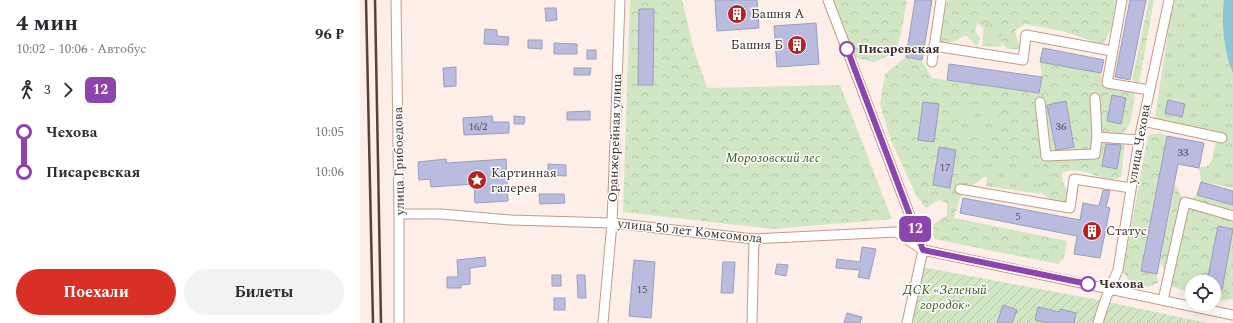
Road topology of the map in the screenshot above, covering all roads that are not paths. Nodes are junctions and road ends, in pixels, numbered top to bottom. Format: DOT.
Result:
graph roads {
  1 [pos="396,0"];
  2 [pos="620,0"];
  3 [pos="828,0"];
  4 [pos="941,0"];
  5 [pos="1122,0"];
  6 [pos="1169,0"];
  7 [pos="934,46"];
  8 [pos="1112,51"];
  9 [pos="932,62"];
  10 [pos="1149,90"];
  11 [pos="1095,98"];
  12 [pos="1040,102"];
  13 [pos="1143,122"];
  14 [pos="1097,137"];
  15 [pos="1222,138"];
  16 [pos="1139,140"];
  17 [pos="1131,188"];
  18 [pos="960,189"];
  19 [pos="399,214"];
  20 [pos="1233,216"];
  21 [pos="612,223"];
  22 [pos="754,240"];
  23 [pos="923,250"];
  24 [pos="1111,289"];
  25 [pos="1163,300"];
  26 [pos="1233,315"];
  27 [pos="399,323"];
  28 [pos="603,323"];
  29 [pos="752,323"];
  30 [pos="906,323"];
  31 [pos="1098,323"];
  1 -- 19 [label="street, улица Грибоедова"];
  2 -- 21 [label="street, Оранжерейная улица"];
  3 -- 23 [label="street"];
  4 -- 7 [label="street"];
  5 -- 8 [label="street"];
  6 -- 10 [label="street, улица Чехова"];
  7 -- 8 [label="street"];
  7 -- 9 [label="street"];
  8 -- 10 [label="street"];
  10 -- 13 [label="street, улица Чехова"];
  11 -- 14 [label="street"];
  12 -- 14 [label="street"];
  13 -- 15 [label="street"];
  13 -- 16 [label="street, улица Чехова"];
  14 -- 16 [label="street"];
  16 -- 17 [label="street, улица Чехова"];
  17 -- 18 [label="street"];
  17 -- 24 [label="street, улица Чехова"];
  19 -- 21 [label="street, улица 50 лет Комсомола"];
  19 -- 27 [label="street, улица Грибоедова"];
  20 -- 25 [label="street"];
  21 -- 22 [label="street, улица 50 лет Комсомола"];
  21 -- 28 [label="street, Оранжерейная улица"];
  22 -- 23 [label="street, улица 50 лет Комсомола"];
  22 -- 29 [label="street"];
  23 -- 24 [label="street, улица 50 лет Комсомола"];
  23 -- 30 [label="street"];
  24 -- 25 [label="street, улица 50 лет Комсомола"];
  24 -- 31 [label="street, улица Чехова"];
  25 -- 26 [label="street, улица 50 лет Комсомола"];
}
